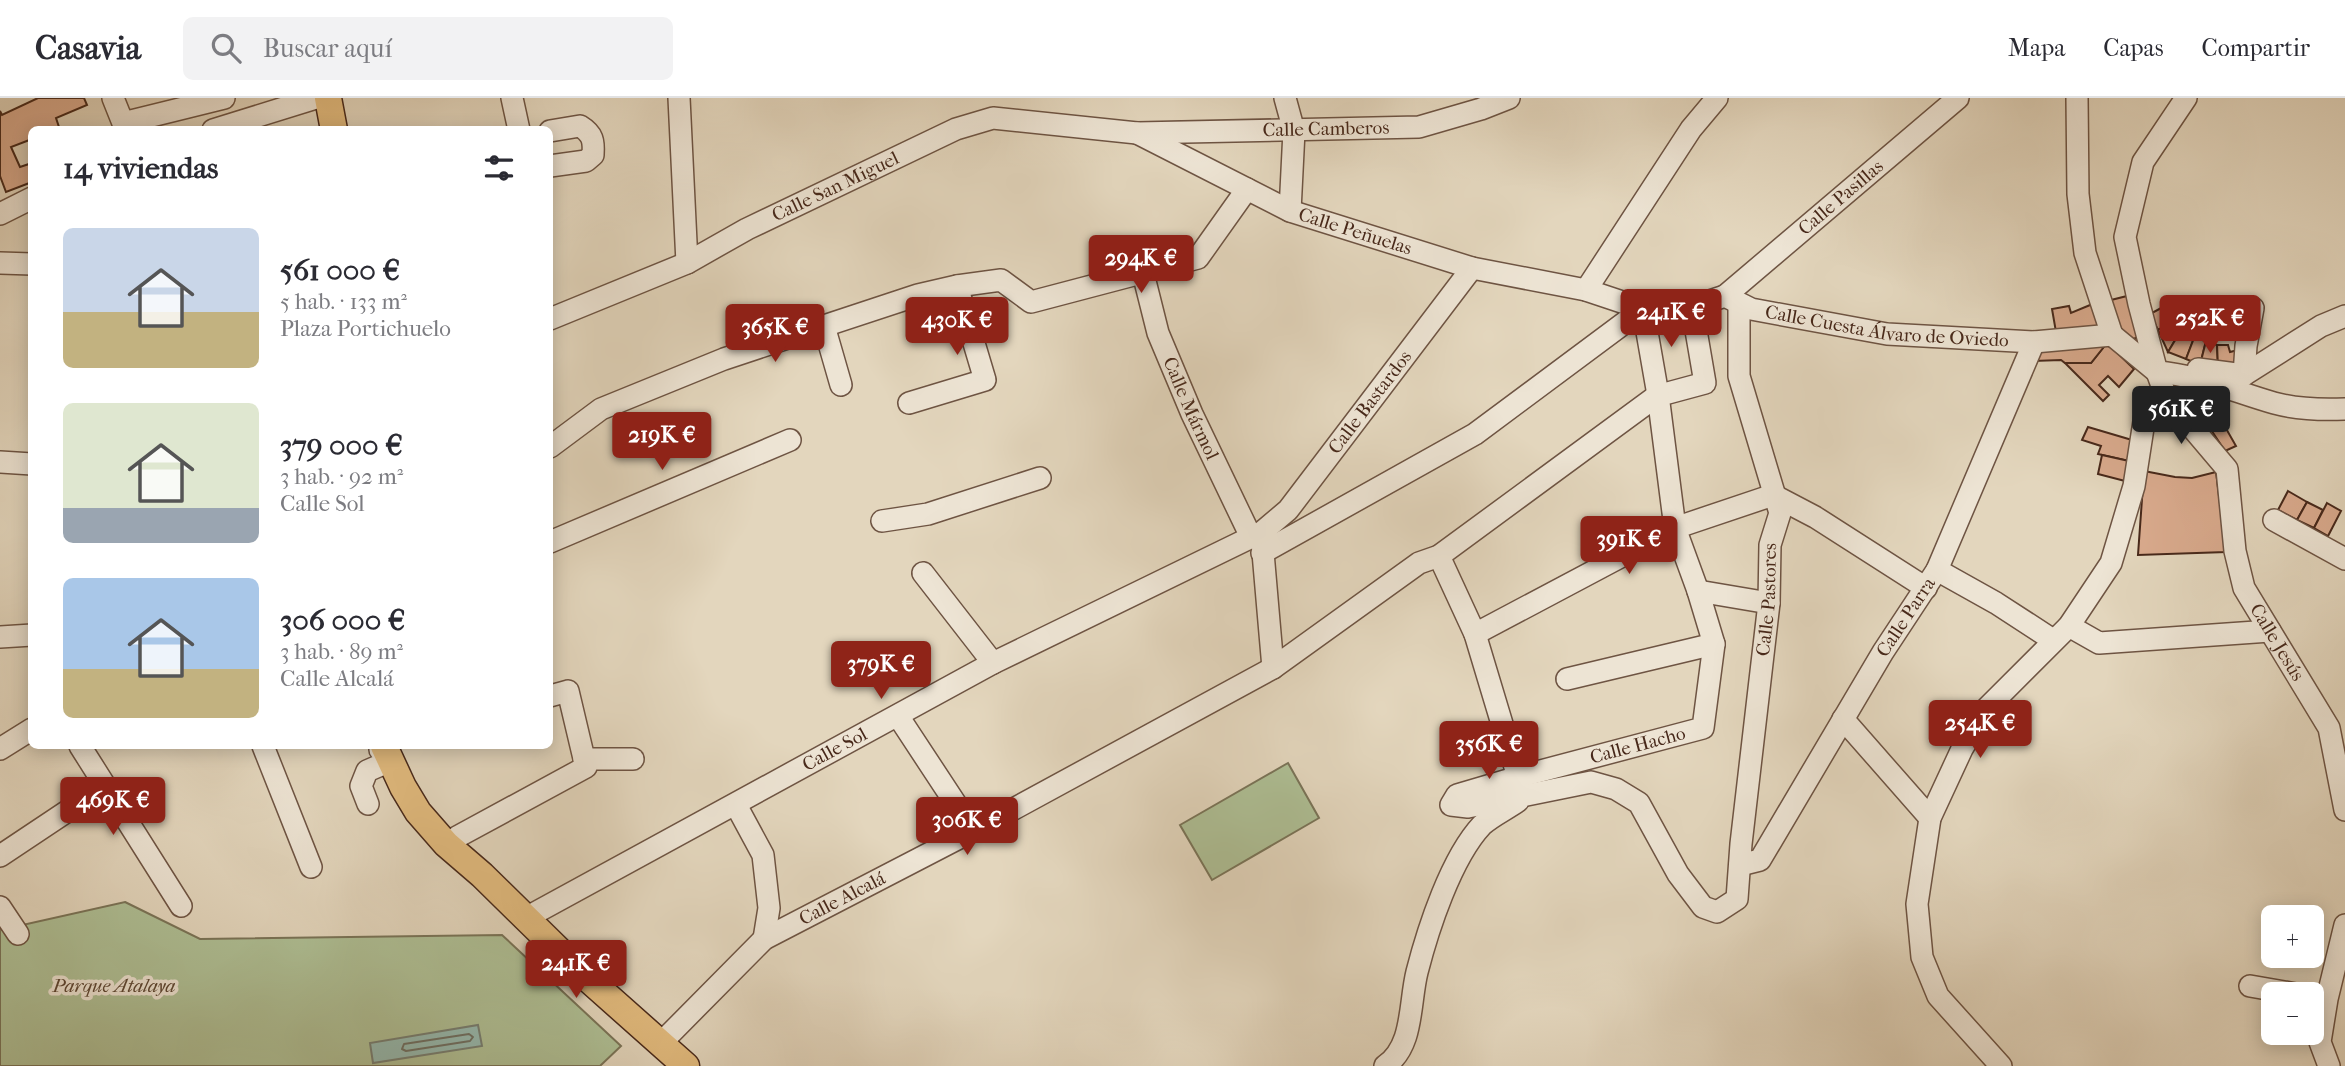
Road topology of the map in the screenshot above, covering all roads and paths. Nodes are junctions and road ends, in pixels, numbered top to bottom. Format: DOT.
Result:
graph roads {
  1 [pos="113,98"];
  2 [pos="224,98"];
  3 [pos="316,98"];
  4 [pos="328,98"];
  5 [pos="512,98"];
  6 [pos="679,98"];
  7 [pos="1285,98"];
  8 [pos="1509,98"];
  9 [pos="1717,98"];
  10 [pos="1958,98"];
  11 [pos="2077,98"];
  12 [pos="2186,98"];
  13 [pos="1478,104"];
  14 [pos="226,126"];
  15 [pos="333,126"];
  16 [pos="518,126"];
  17 [pos="553,130"];
  18 [pos="1294,131"];
  19 [pos="1137,133"];
  20 [pos="553,166"];
  21 [pos="1247,189"];
  22 [pos="28,200"];
  23 [pos="1290,211"];
  24 [pos="0,214"];
  25 [pos="0,263"];
  26 [pos="687,263"];
  27 [pos="28,264"];
  28 [pos="1472,268"];
  29 [pos="1143,273"];
  30 [pos="957,286"];
  31 [pos="1586,290"];
  32 [pos="1732,300"];
  33 [pos="1692,307"];
  34 [pos="2253,308"];
  35 [pos="1643,309"];
  36 [pos="2345,316"];
  37 [pos="553,318"];
  38 [pos="824,327"];
  39 [pos="2112,335"];
  40 [pos="2034,342"];
  41 [pos="2157,372"];
  42 [pos="2182,374"];
  43 [pos="2244,374"];
  44 [pos="841,385"];
  45 [pos="1663,394"];
  46 [pos="2166,397"];
  47 [pos="909,403"];
  48 [pos="2345,409"];
  49 [pos="790,440"];
  50 [pos="553,445"];
  51 [pos="0,462"];
  52 [pos="28,464"];
  53 [pos="1040,478"];
  54 [pos="1773,495"];
  55 [pos="2274,520"];
  56 [pos="882,521"];
  57 [pos="1675,528"];
  58 [pos="553,541"];
  59 [pos="1259,541"];
  60 [pos="1439,556"];
  61 [pos="2345,559"];
  62 [pos="923,573"];
  63 [pos="1931,579"];
  64 [pos="1698,591"];
  65 [pos="1769,603"];
  66 [pos="2270,631"];
  67 [pos="2061,633"];
  68 [pos="1475,634"];
  69 [pos="28,635"];
  70 [pos="0,637"];
  71 [pos="1714,644"];
  72 [pos="993,663"];
  73 [pos="1273,668"];
  74 [pos="1567,679"];
  75 [pos="553,695"];
  76 [pos="898,716"];
  77 [pos="1843,719"];
  78 [pos="28,732"];
  79 [pos="0,749"];
  80 [pos="82,749"];
  81 [pos="264,749"];
  82 [pos="388,749"];
  83 [pos="633,759"];
  84 [pos="584,760"];
  85 [pos="106,786"];
  86 [pos="1523,786"];
  87 [pos="368,804"];
  88 [pos="736,805"];
  89 [pos="2345,810"];
  90 [pos="1930,818"];
  91 [pos="973,830"];
  92 [pos="457,837"];
  93 [pos="0,856"];
  94 [pos="1740,865"];
  95 [pos="311,867"];
  96 [pos="482,875"];
  97 [pos="181,905"];
  98 [pos="0,907"];
  99 [pos="524,919"];
  100 [pos="2345,925"];
  101 [pos="18,934"];
  102 [pos="764,939"];
  103 [pos="2250,986"];
  104 [pos="2324,986"];
  105 [pos="2261,988"];
  106 [pos="660,1044"];
  107 [pos="2321,1045"];
  108 [pos="686,1066"];
  109 [pos="1385,1066"];
  110 [pos="2001,1066"];
  111 [pos="2330,1066"];
  1 -- 2 [label="street"];
  3 -- 14 [label="street"];
  4 -- 15 [label="main road"];
  5 -- 16 [label="street"];
  6 -- 26 [label="street"];
  7 -- 18 [label="street"];
  8 -- 13 [label="street, Calle Camberos"];
  9 -- 31 [label="street"];
  10 -- 32 [label="street, Calle Pasillas"];
  11 -- 39 [label="street"];
  12 -- 41 [label="street"];
  13 -- 18 [label="street, Calle Camberos"];
  17 -- 20 [label="street"];
  18 -- 19 [label="street, Calle Camberos"];
  18 -- 23 [label="street"];
  19 -- 21 [label="street, Calle Peñuelas"];
  19 -- 26 [label="street, Calle San Miguel"];
  21 -- 23 [label="street, Calle Peñuelas"];
  21 -- 29 [label="street"];
  22 -- 24 [label="street"];
  23 -- 28 [label="street, Calle Peñuelas"];
  25 -- 27 [label="street"];
  26 -- 37 [label="street, Calle San Miguel"];
  28 -- 31 [label="street, Calle Peñuelas"];
  28 -- 59 [label="street, Calle Bastardos"];
  29 -- 30 [label="street"];
  29 -- 59 [label="street, Calle Mármol"];
  30 -- 38 [label="street"];
  30 -- 47 [label="street"];
  31 -- 35 [label="street"];
  32 -- 33 [label="street"];
  32 -- 40 [label="street, Calle Cuesta Álvaro de Oviedo"];
  32 -- 54 [label="street, Calle Pastores"];
  33 -- 35 [label="street"];
  33 -- 45 [label="street"];
  34 -- 43 [label="street"];
  35 -- 45 [label="street, Calle Hacho"];
  35 -- 59 [label="street"];
  36 -- 43 [label="street"];
  38 -- 44 [label="street"];
  38 -- 50 [label="street"];
  39 -- 40 [label="street, Calle Cuesta Álvaro de Oviedo"];
  39 -- 41 [label="street"];
  40 -- 63 [label="street, Calle Parra"];
  41 -- 42 [label="street"];
  41 -- 46 [label="street"];
  42 -- 43 [label="street"];
  42 -- 48 [label="street"];
  45 -- 57 [label="street, Calle Hacho"];
  45 -- 60 [label="street, Calle Alcalá"];
  46 -- 66 [label="street, Calle Jesús"];
  46 -- 67 [label="street"];
  49 -- 58 [label="street"];
  51 -- 52 [label="street"];
  53 -- 56 [label="street"];
  54 -- 57 [label="street"];
  54 -- 63 [label="street"];
  54 -- 65 [label="street, Calle Pastores"];
  55 -- 61 [label="street"];
  57 -- 64 [label="street, Calle Hacho"];
  57 -- 68 [label="street"];
  59 -- 72 [label="street, Calle Sol"];
  59 -- 73 [label="street"];
  60 -- 68 [label="street"];
  60 -- 73 [label="street, Calle Alcalá"];
  62 -- 72 [label="street"];
  63 -- 67 [label="street"];
  63 -- 77 [label="street, Calle Parra"];
  64 -- 65 [label="street"];
  64 -- 71 [label="street, Calle Hacho"];
  65 -- 94 [label="street, Calle Pastores"];
  66 -- 67 [label="street"];
  66 -- 89 [label="street, Calle Jesús"];
  67 -- 90 [label="street"];
  68 -- 86 [label="street"];
  69 -- 70 [label="street"];
  71 -- 74 [label="street"];
  71 -- 86 [label="street, Calle Hacho"];
  72 -- 76 [label="street, Calle Sol"];
  73 -- 91 [label="street, Calle Alcalá"];
  75 -- 84 [label="street"];
  76 -- 88 [label="street, Calle Sol"];
  76 -- 91 [label="street"];
  77 -- 90 [label="street"];
  77 -- 94 [label="street, Calle Parra"];
  78 -- 79 [label="street"];
  80 -- 85 [label="street"];
  81 -- 95 [label="street"];
  82 -- 87 [label="street"];
  82 -- 92 [label="main road"];
  82 -- 96 [label="main road"];
  83 -- 84 [label="street"];
  84 -- 92 [label="street"];
  85 -- 93 [label="street"];
  85 -- 97 [label="street"];
  86 -- 94 [label="street, Calle Pastores"];
  86 -- 109 [label="street"];
  88 -- 99 [label="street, Calle Sol"];
  88 -- 102 [label="street"];
  90 -- 110 [label="street"];
  91 -- 102 [label="street, Calle Alcalá"];
  92 -- 96 [label="main road"];
  96 -- 99 [label="main road"];
  98 -- 101 [label="street"];
  99 -- 106 [label="main road"];
  100 -- 104 [label="street"];
  102 -- 106 [label="street, Calle Alcalá"];
  103 -- 105 [label="street"];
  106 -- 108 [label="main road"];
  107 -- 111 [label="street"];
}
